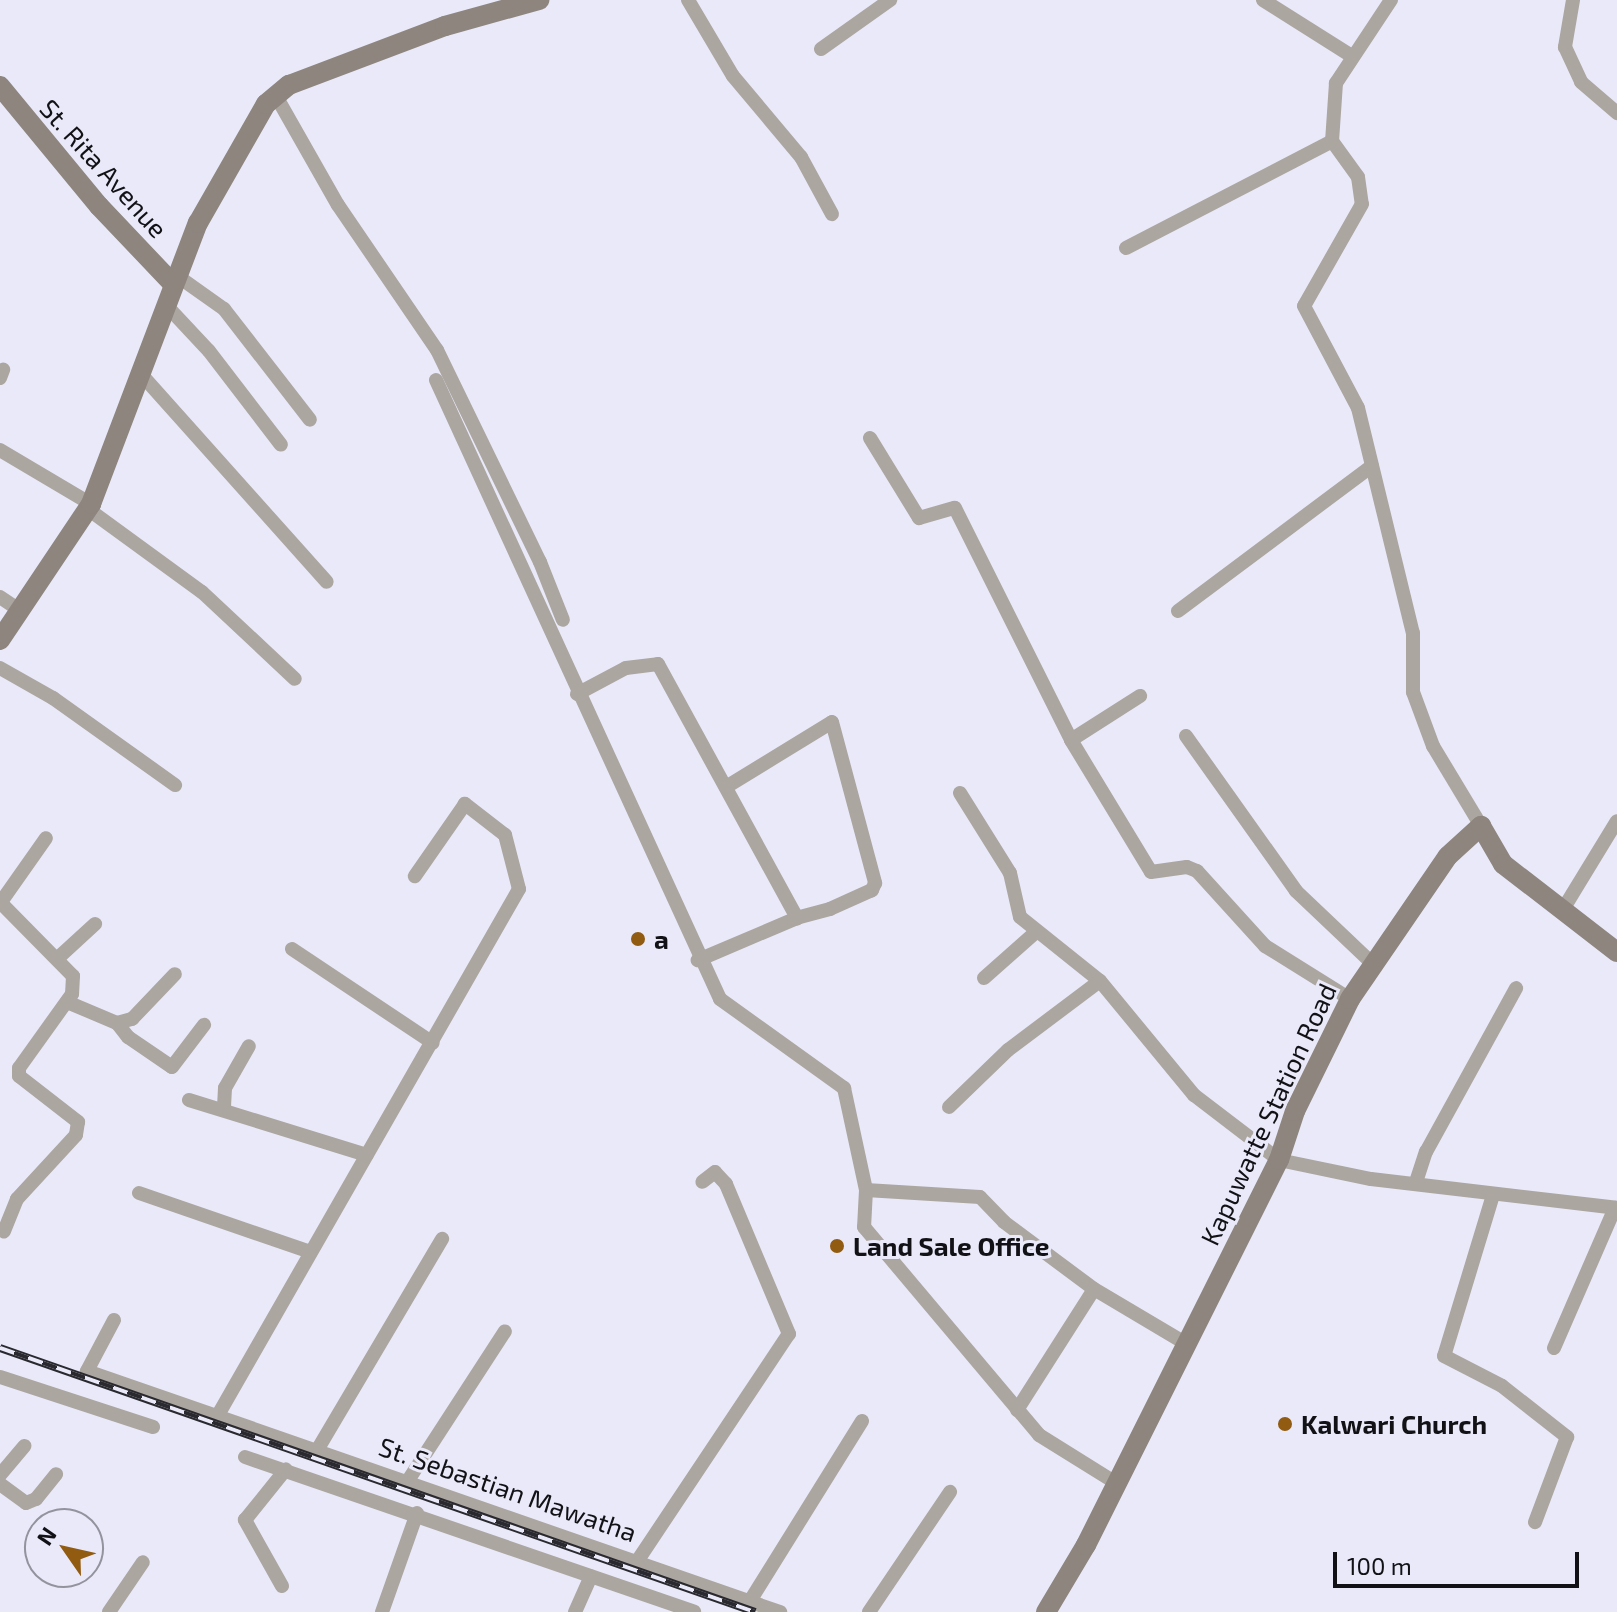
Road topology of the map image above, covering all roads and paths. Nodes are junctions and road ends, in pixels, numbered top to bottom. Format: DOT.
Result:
graph roads {
  1 [pos="539,0"];
  2 [pos="688,0"];
  3 [pos="890,0"];
  4 [pos="1263,0"];
  5 [pos="1391,0"];
  6 [pos="1574,0"];
  7 [pos="821,49"];
  8 [pos="1350,55"];
  9 [pos="0,86"];
  10 [pos="276,96"];
  11 [pos="1617,113"];
  12 [pos="1332,141"];
  13 [pos="832,214"];
  14 [pos="1126,248"];
  15 [pos="174,279"];
  16 [pos="165,304"];
  17 [pos="140,373"];
  18 [pos="436,380"];
  19 [pos="310,420"];
  20 [pos="870,438"];
  21 [pos="281,445"];
  22 [pos="0,450"];
  23 [pos="1372,466"];
  24 [pos="89,506"];
  25 [pos="327,582"];
  26 [pos="0,597"];
  27 [pos="19,610"];
  28 [pos="1178,611"];
  29 [pos="563,620"];
  30 [pos="0,640"];
  31 [pos="0,668"];
  32 [pos="295,679"];
  33 [pos="577,694"];
  34 [pos="1140,696"];
  35 [pos="1186,736"];
  36 [pos="1071,740"];
  37 [pos="175,785"];
  38 [pos="726,787"];
  39 [pos="960,793"];
  40 [pos="1617,821"];
  41 [pos="1481,826"];
  42 [pos="46,838"];
  43 [pos="415,876"];
  44 [pos="0,902"];
  45 [pos="1562,911"];
  46 [pos="797,918"];
  47 [pos="95,924"];
  48 [pos="1036,932"];
  49 [pos="292,949"];
  50 [pos="1617,952"];
  51 [pos="59,957"];
  52 [pos="698,960"];
  53 [pos="1372,963"];
  54 [pos="175,974"];
  55 [pos="984,978"];
  56 [pos="1100,981"];
  57 [pos="1516,988"];
  58 [pos="1350,999"];
  59 [pos="67,1002"];
  60 [pos="117,1023"];
  61 [pos="204,1025"];
  62 [pos="433,1043"];
  63 [pos="249,1046"];
  64 [pos="189,1100"];
  65 [pos="224,1107"];
  66 [pos="949,1107"];
  67 [pos="367,1155"];
  68 [pos="1279,1160"];
  69 [pos="702,1182"];
  70 [pos="1416,1182"];
  71 [pos="866,1190"];
  72 [pos="139,1193"];
  73 [pos="1493,1195"];
  74 [pos="1616,1208"];
  75 [pos="4,1231"];
  76 [pos="442,1239"];
  77 [pos="310,1252"];
  78 [pos="1094,1289"];
  79 [pos="114,1320"];
  80 [pos="505,1331"];
  81 [pos="1185,1343"];
  82 [pos="1554,1348"];
  83 [pos="0,1377"];
  84 [pos="1017,1410"];
  85 [pos="218,1415"];
  86 [pos="862,1421"];
  87 [pos="153,1427"];
  88 [pos="24,1446"];
  89 [pos="319,1447"];
  90 [pos="245,1457"];
  91 [pos="286,1469"];
  92 [pos="56,1474"];
  93 [pos="0,1475"];
  94 [pos="409,1479"];
  95 [pos="1116,1483"];
  96 [pos="0,1484"];
  97 [pos="950,1492"];
  98 [pos="417,1513"];
  99 [pos="1535,1522"];
  100 [pos="638,1560"];
  101 [pos="143,1562"];
  102 [pos="591,1576"];
  103 [pos="282,1586"];
  104 [pos="750,1601"];
  105 [pos="109,1612"];
  106 [pos="382,1612"];
  107 [pos="575,1612"];
  108 [pos="694,1612"];
  109 [pos="780,1612"];
  110 [pos="869,1612"];
  111 [pos="1046,1612"];
  1 -- 10 [label="street"];
  2 -- 13 [label="street"];
  3 -- 7 [label="street"];
  4 -- 8 [label="street"];
  5 -- 8 [label="street"];
  6 -- 11 [label="street"];
  8 -- 12 [label="street"];
  9 -- 15 [label="street, St. Rita Avenue"];
  10 -- 15 [label="street"];
  10 -- 29 [label="street"];
  12 -- 14 [label="street"];
  12 -- 23 [label="street"];
  15 -- 16 [label="street"];
  15 -- 19 [label="street"];
  16 -- 17 [label="street"];
  16 -- 21 [label="street"];
  17 -- 24 [label="street"];
  17 -- 25 [label="street"];
  18 -- 33 [label="street"];
  20 -- 36 [label="street"];
  22 -- 24 [label="street"];
  23 -- 28 [label="street"];
  23 -- 41 [label="street"];
  24 -- 27 [label="street"];
  24 -- 32 [label="street"];
  26 -- 27 [label="street"];
  27 -- 30 [label="street"];
  31 -- 37 [label="street"];
  33 -- 38 [label="street"];
  33 -- 52 [label="street"];
  34 -- 36 [label="street"];
  35 -- 53 [label="street"];
  36 -- 58 [label="street"];
  38 -- 46 [label="street"];
  38 -- 46 [label="street"];
  39 -- 48 [label="street"];
  40 -- 45 [label="street"];
  41 -- 45 [label="street"];
  41 -- 53 [label="street, Kapuwatte Station Road"];
  42 -- 44 [label="street"];
  43 -- 62 [label="street"];
  44 -- 51 [label="street"];
  45 -- 50 [label="street"];
  46 -- 52 [label="street"];
  47 -- 51 [label="street"];
  48 -- 55 [label="street"];
  48 -- 56 [label="street"];
  49 -- 62 [label="street"];
  51 -- 59 [label="street"];
  52 -- 71 [label="street"];
  53 -- 58 [label="street, Kapuwatte Station Road"];
  54 -- 60 [label="street"];
  56 -- 66 [label="street"];
  56 -- 68 [label="street"];
  57 -- 70 [label="street"];
  58 -- 68 [label="street, Kapuwatte Station Road"];
  59 -- 60 [label="street"];
  59 -- 75 [label="street"];
  60 -- 61 [label="street"];
  62 -- 67 [label="street"];
  63 -- 65 [label="street"];
  64 -- 65 [label="street"];
  65 -- 67 [label="street"];
  67 -- 77 [label="street"];
  68 -- 70 [label="street"];
  68 -- 81 [label="street, Kapuwatte Station Road"];
  69 -- 100 [label="street"];
  70 -- 73 [label="street"];
  71 -- 78 [label="street"];
  71 -- 84 [label="street"];
  72 -- 77 [label="street"];
  73 -- 74 [label="street"];
  73 -- 99 [label="street"];
  74 -- 82 [label="street"];
  76 -- 89 [label="street"];
  77 -- 85 [label="street"];
  78 -- 81 [label="street"];
  78 -- 84 [label="street"];
  79 -- 85 [label="street, St. Sebastian Mawatha"];
  80 -- 94 [label="street"];
  81 -- 95 [label="street, Kapuwatte Station Road"];
  83 -- 87 [label="street"];
  84 -- 95 [label="street"];
  85 -- 89 [label="street, St. Sebastian Mawatha"];
  86 -- 104 [label="street"];
  88 -- 93 [label="street"];
  89 -- 94 [label="street, St. Sebastian Mawatha"];
  90 -- 91 [label="street"];
  91 -- 98 [label="street"];
  91 -- 103 [label="street"];
  92 -- 96 [label="street"];
  94 -- 100 [label="street, St. Sebastian Mawatha"];
  95 -- 111 [label="street, Kapuwatte Station Road"];
  97 -- 110 [label="street"];
  98 -- 102 [label="street"];
  98 -- 106 [label="street"];
  100 -- 104 [label="street, St. Sebastian Mawatha"];
  101 -- 105 [label="street"];
  102 -- 107 [label="street"];
  102 -- 108 [label="street"];
  104 -- 109 [label="street, St. Sebastian Mawatha"];
}
